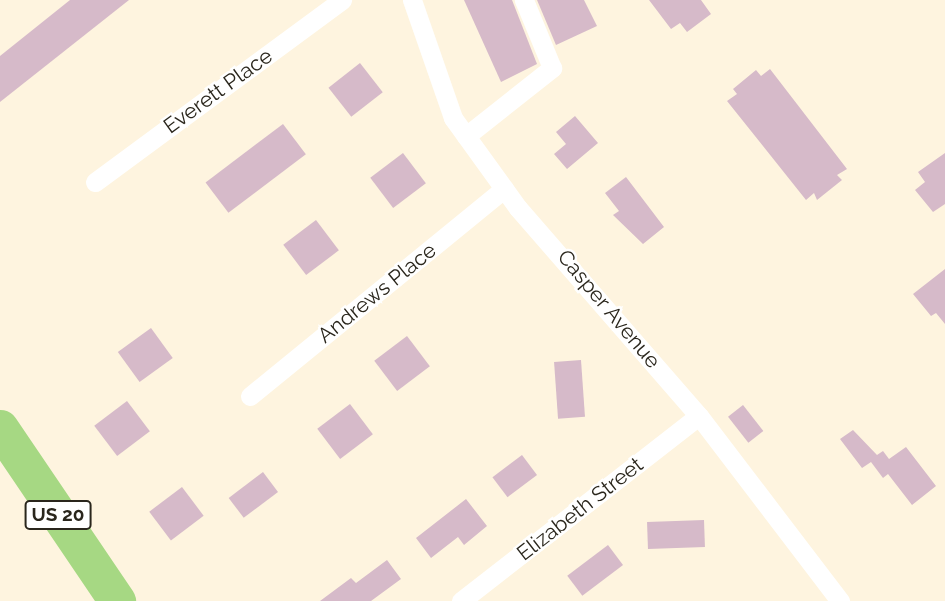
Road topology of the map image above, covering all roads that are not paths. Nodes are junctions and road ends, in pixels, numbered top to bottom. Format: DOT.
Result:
graph roads {
  1 [pos="342,0"];
  2 [pos="412,0"];
  3 [pos="524,0"];
  4 [pos="466,136"];
  5 [pos="95,182"];
  6 [pos="504,189"];
  7 [pos="250,396"];
  8 [pos="699,416"];
  9 [pos="0,428"];
  10 [pos="117,601"];
  11 [pos="461,601"];
  12 [pos="840,601"];
  1 -- 5 [label="street, Everett Place"];
  2 -- 4 [label="street, Casper Avenue"];
  3 -- 4 [label="street"];
  4 -- 6 [label="street, Casper Avenue"];
  6 -- 7 [label="street, Andrews Place"];
  6 -- 8 [label="street, Casper Avenue"];
  8 -- 11 [label="street, Elizabeth Street"];
  8 -- 12 [label="street, Casper Avenue"];
  9 -- 10 [label="highway, US 20"];
}
